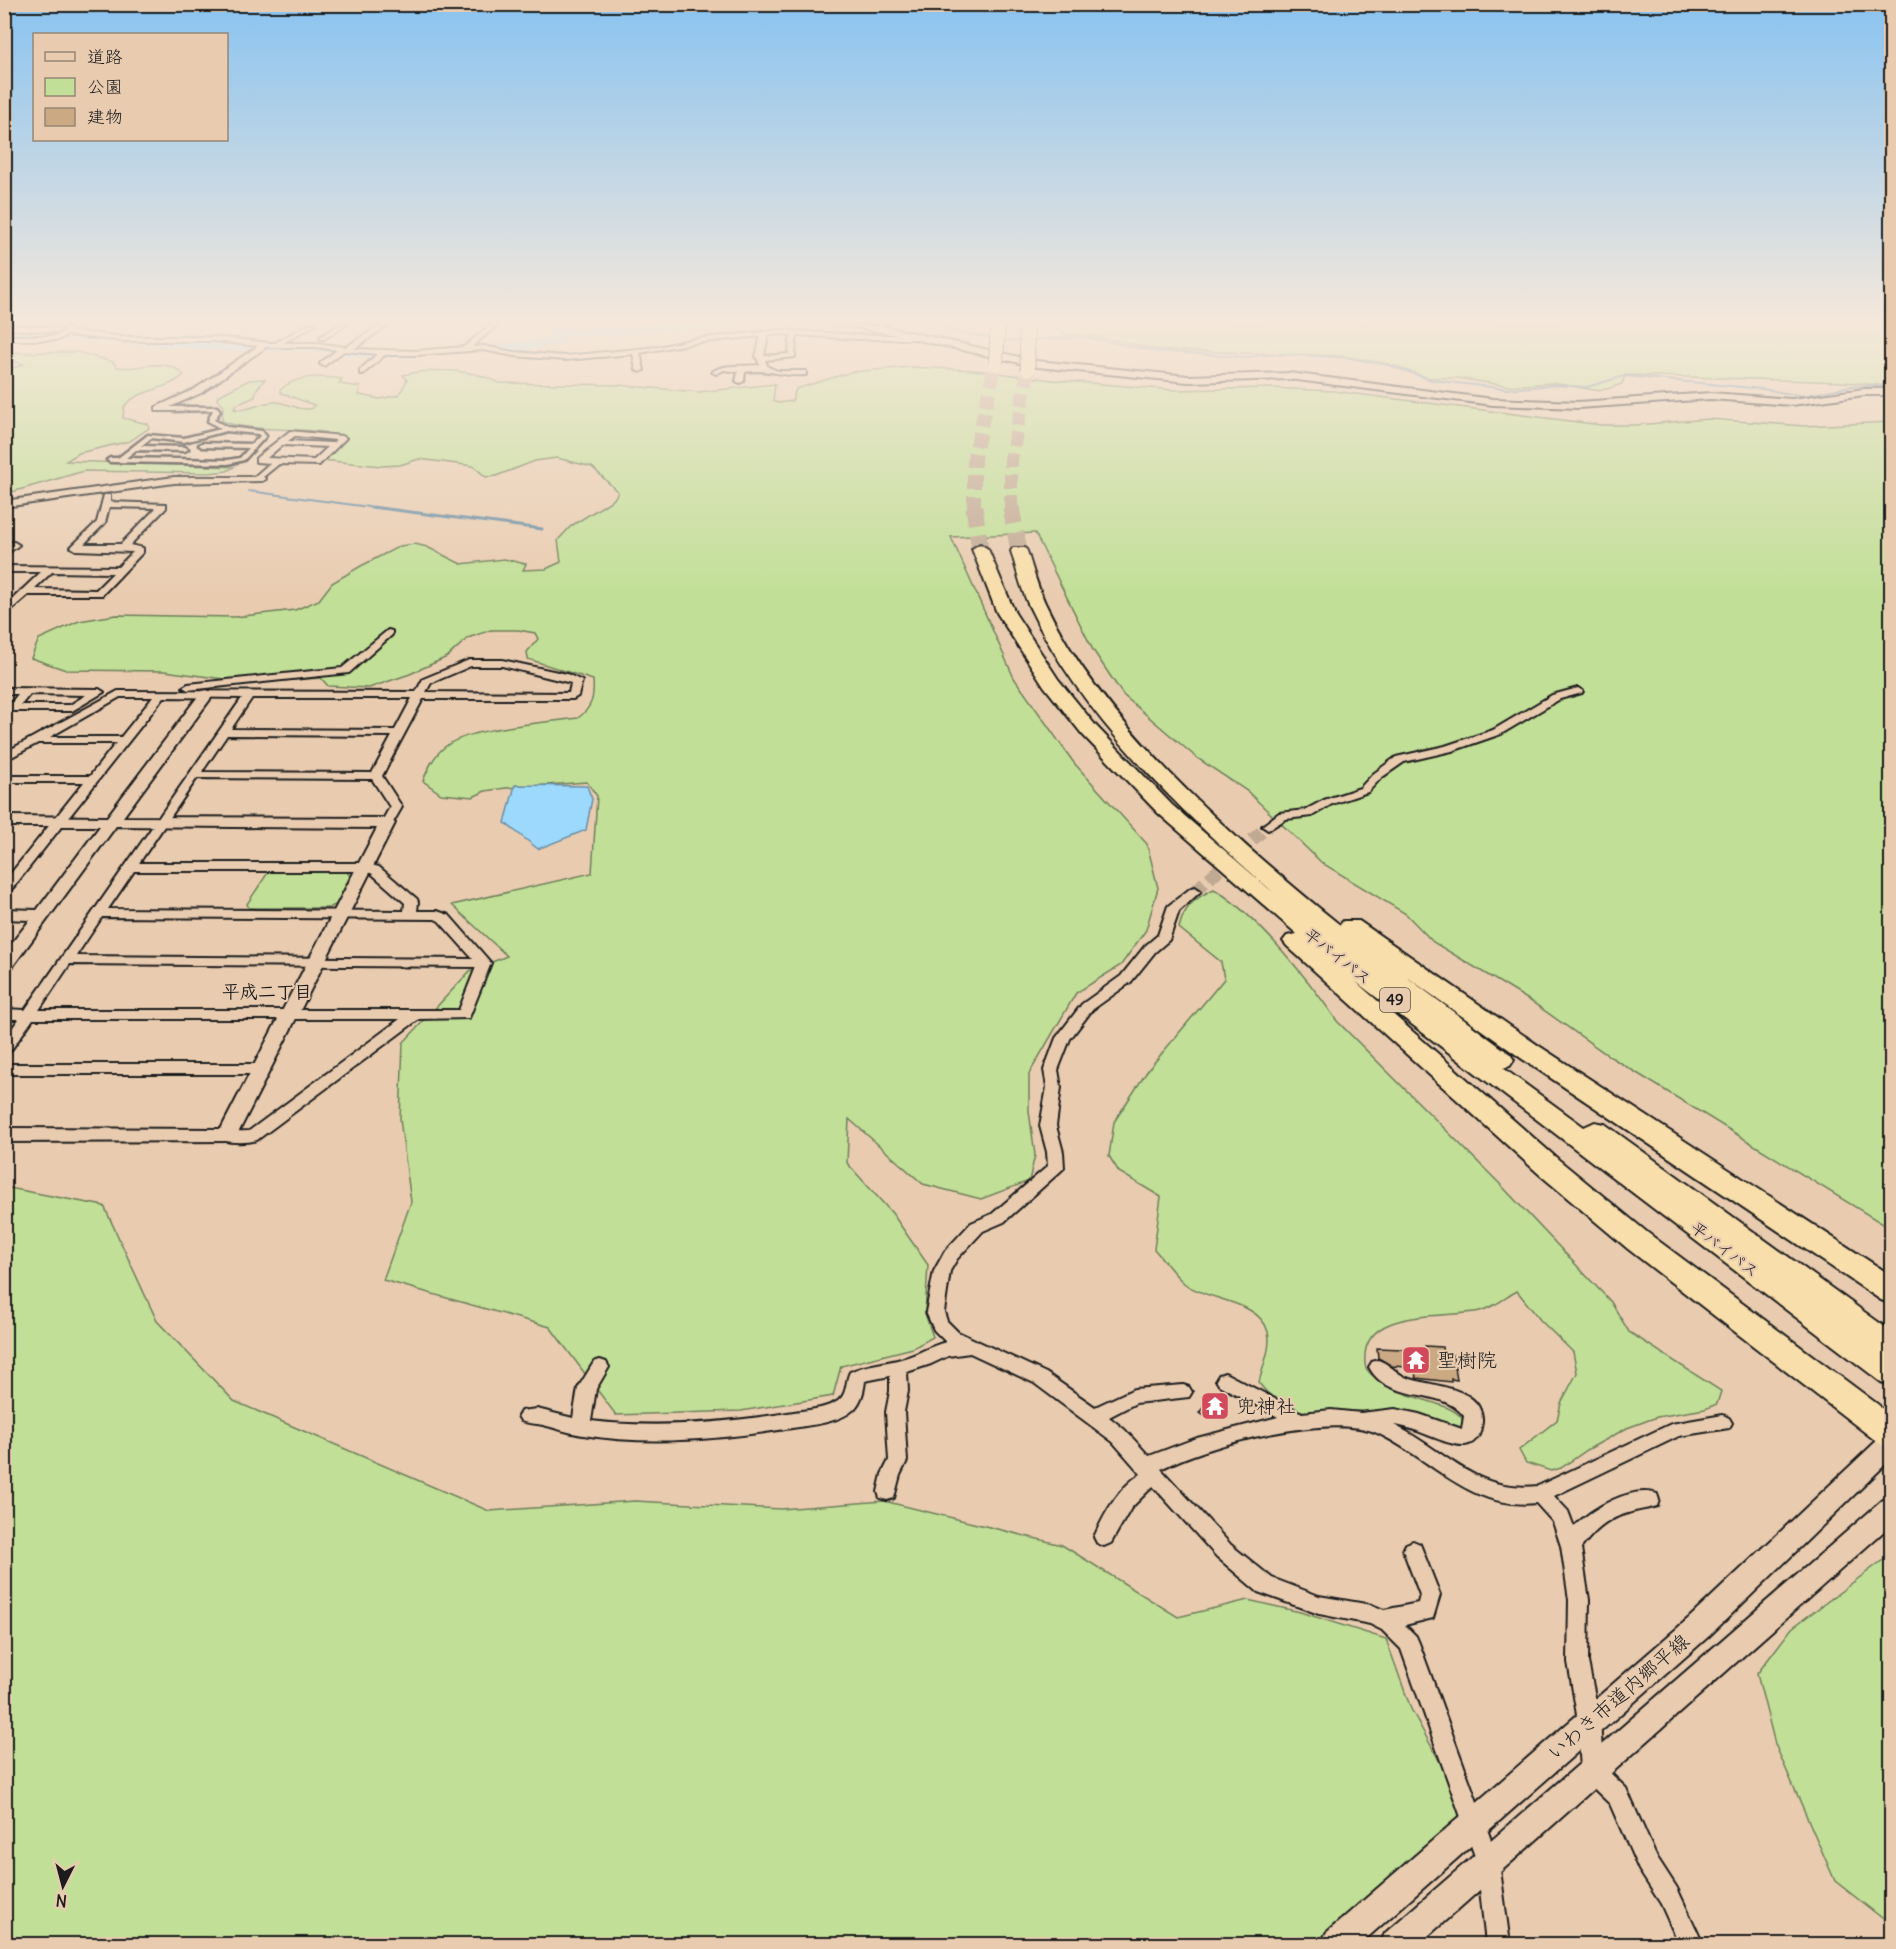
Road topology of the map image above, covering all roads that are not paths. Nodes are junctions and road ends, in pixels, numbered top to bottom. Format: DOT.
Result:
graph roads {
  1 [pos="214,415"];
  2 [pos="226,429"];
  3 [pos="202,445"];
  4 [pos="255,446"];
  5 [pos="135,448"];
  6 [pos="185,449"];
  7 [pos="110,460"];
  8 [pos="120,460"];
  9 [pos="277,461"];
  10 [pos="109,489"];
  11 [pos="4,504"];
  12 [pos="105,504"];
  13 [pos="4,544"];
  14 [pos="123,547"];
  15 [pos="980,549"];
  16 [pos="1019,551"];
  17 [pos="4,553"];
  18 [pos="4,569"];
  19 [pos="50,569"];
  20 [pos="120,570"];
  21 [pos="27,592"];
  22 [pos="4,613"];
  23 [pos="388,633"];
  24 [pos="1051,682"];
  25 [pos="4,691"];
  26 [pos="27,691"];
  27 [pos="1578,691"];
  28 [pos="118,694"];
  29 [pos="161,694"];
  30 [pos="207,694"];
  31 [pos="419,694"];
  32 [pos="249,695"];
  33 [pos="224,732"];
  34 [pos="400,733"];
  35 [pos="39,740"];
  36 [pos="124,740"];
  37 [pos="4,758"];
  38 [pos="1147,760"];
  39 [pos="194,775"];
  40 [pos="376,776"];
  41 [pos="4,779"];
  42 [pos="93,779"];
  43 [pos="4,821"];
  44 [pos="60,821"];
  45 [pos="112,821"];
  46 [pos="162,822"];
  47 [pos="387,823"];
  48 [pos="1268,826"];
  49 [pos="131,867"];
  50 [pos="364,867"];
  51 [pos="4,891"];
  52 [pos="1195,891"];
  53 [pos="99,913"];
  54 [pos="4,914"];
  55 [pos="340,914"];
  56 [pos="410,914"];
  57 [pos="43,915"];
  58 [pos="66,960"];
  59 [pos="316,962"];
  60 [pos="484,963"];
  61 [pos="4,966"];
  62 [pos="4,1014"];
  63 [pos="29,1014"];
  64 [pos="289,1014"];
  65 [pos="417,1014"];
  66 [pos="4,1050"];
  67 [pos="4,1069"];
  68 [pos="261,1069"];
  69 [pos="4,1135"];
  70 [pos="227,1136"];
  71 [pos="1892,1292"];
  72 [pos="970,1346"];
  73 [pos="1892,1348"];
  74 [pos="600,1367"];
  75 [pos="1378,1367"];
  76 [pos="898,1368"];
  77 [pos="1892,1373"];
  78 [pos="1225,1380"];
  79 [pos="1184,1392"];
  80 [pos="527,1416"];
  81 [pos="1094,1416"];
  82 [pos="1298,1419"];
  83 [pos="1360,1420"];
  84 [pos="1723,1423"];
  85 [pos="581,1426"];
  86 [pos="1892,1434"];
  87 [pos="1892,1442"];
  88 [pos="1150,1472"];
  89 [pos="887,1492"];
  90 [pos="1540,1494"];
  91 [pos="1650,1500"];
  92 [pos="1892,1508"];
  93 [pos="1104,1537"];
  94 [pos="1571,1546"];
  95 [pos="1413,1550"];
  96 [pos="1383,1620"];
  97 [pos="1589,1721"];
  98 [pos="1592,1771"];
  99 [pos="1476,1824"];
  100 [pos="1488,1862"];
  101 [pos="1337,1944"];
  102 [pos="1396,1944"];
  103 [pos="1498,1944"];
  104 [pos="1691,1944"];
  1 -- 2 [label="street"];
  2 -- 4 [label="street"];
  2 -- 5 [label="street"];
  3 -- 4 [label="street"];
  4 -- 8 [label="street"];
  5 -- 6 [label="street"];
  5 -- 8 [label="street"];
  7 -- 8 [label="street"];
  9 -- 9 [label="street"];
  9 -- 10 [label="street"];
  10 -- 11 [label="street"];
  10 -- 12 [label="street"];
  12 -- 14 [label="street"];
  12 -- 14 [label="street"];
  13 -- 17 [label="street"];
  14 -- 20 [label="street"];
  15 -- 24 [label="highway, 平バイパス / 49"];
  16 -- 38 [label="highway, 平バイパス / 49"];
  18 -- 19 [label="street"];
  19 -- 20 [label="street"];
  19 -- 21 [label="street"];
  20 -- 21 [label="street"];
  21 -- 22 [label="street"];
  23 -- 28 [label="street"];
  24 -- 77 [label="highway, 平バイパス / 49"];
  24 -- 86 [label="highway"];
  25 -- 26 [label="street"];
  26 -- 26 [label="street"];
  27 -- 48 [label="street"];
  28 -- 29 [label="street"];
  28 -- 35 [label="street"];
  29 -- 30 [label="street"];
  29 -- 36 [label="street"];
  30 -- 32 [label="street"];
  30 -- 45 [label="street"];
  31 -- 31 [label="street"];
  31 -- 32 [label="street"];
  31 -- 34 [label="street"];
  32 -- 33 [label="street"];
  33 -- 34 [label="street"];
  33 -- 39 [label="street"];
  34 -- 40 [label="street"];
  35 -- 36 [label="street"];
  35 -- 37 [label="street"];
  36 -- 42 [label="street"];
  38 -- 71 [label="highway"];
  38 -- 73 [label="highway, 平バイパス / 49"];
  39 -- 40 [label="street"];
  39 -- 46 [label="street"];
  40 -- 47 [label="street"];
  41 -- 42 [label="street"];
  42 -- 44 [label="street"];
  43 -- 44 [label="street"];
  44 -- 45 [label="street"];
  44 -- 51 [label="street"];
  45 -- 46 [label="street"];
  45 -- 57 [label="street"];
  46 -- 47 [label="street"];
  46 -- 49 [label="street"];
  47 -- 50 [label="street"];
  49 -- 50 [label="street"];
  49 -- 53 [label="street"];
  50 -- 55 [label="street"];
  50 -- 56 [label="street"];
  52 -- 72 [label="street"];
  53 -- 55 [label="street"];
  53 -- 58 [label="street"];
  54 -- 57 [label="street"];
  55 -- 56 [label="street"];
  55 -- 59 [label="street"];
  56 -- 60 [label="street"];
  57 -- 61 [label="street"];
  58 -- 59 [label="street"];
  58 -- 63 [label="street"];
  59 -- 60 [label="street"];
  59 -- 64 [label="street"];
  60 -- 65 [label="street"];
  62 -- 63 [label="street"];
  63 -- 64 [label="street"];
  63 -- 66 [label="street"];
  64 -- 65 [label="street"];
  64 -- 68 [label="street"];
  65 -- 70 [label="street"];
  67 -- 68 [label="street"];
  68 -- 70 [label="street"];
  69 -- 70 [label="street"];
  72 -- 76 [label="street"];
  72 -- 81 [label="street"];
  74 -- 85 [label="street"];
  75 -- 83 [label="street"];
  76 -- 85 [label="street"];
  76 -- 89 [label="street"];
  78 -- 82 [label="street"];
  79 -- 81 [label="street"];
  80 -- 85 [label="street"];
  81 -- 88 [label="street"];
  82 -- 83 [label="street"];
  82 -- 88 [label="street"];
  83 -- 90 [label="street"];
  84 -- 90 [label="street"];
  87 -- 97 [label="street, いわき市道内郷平線"];
  88 -- 93 [label="street"];
  88 -- 96 [label="street"];
  90 -- 94 [label="street"];
  91 -- 94 [label="street"];
  92 -- 98 [label="street"];
  94 -- 97 [label="street"];
  95 -- 96 [label="street"];
  96 -- 99 [label="street"];
  97 -- 98 [label="street"];
  97 -- 99 [label="street, いわき市道内郷平線"];
  98 -- 100 [label="street"];
  98 -- 104 [label="street"];
  99 -- 100 [label="street"];
  99 -- 101 [label="street, いわき市道内郷平線"];
  100 -- 102 [label="street"];
  100 -- 103 [label="street"];
}
